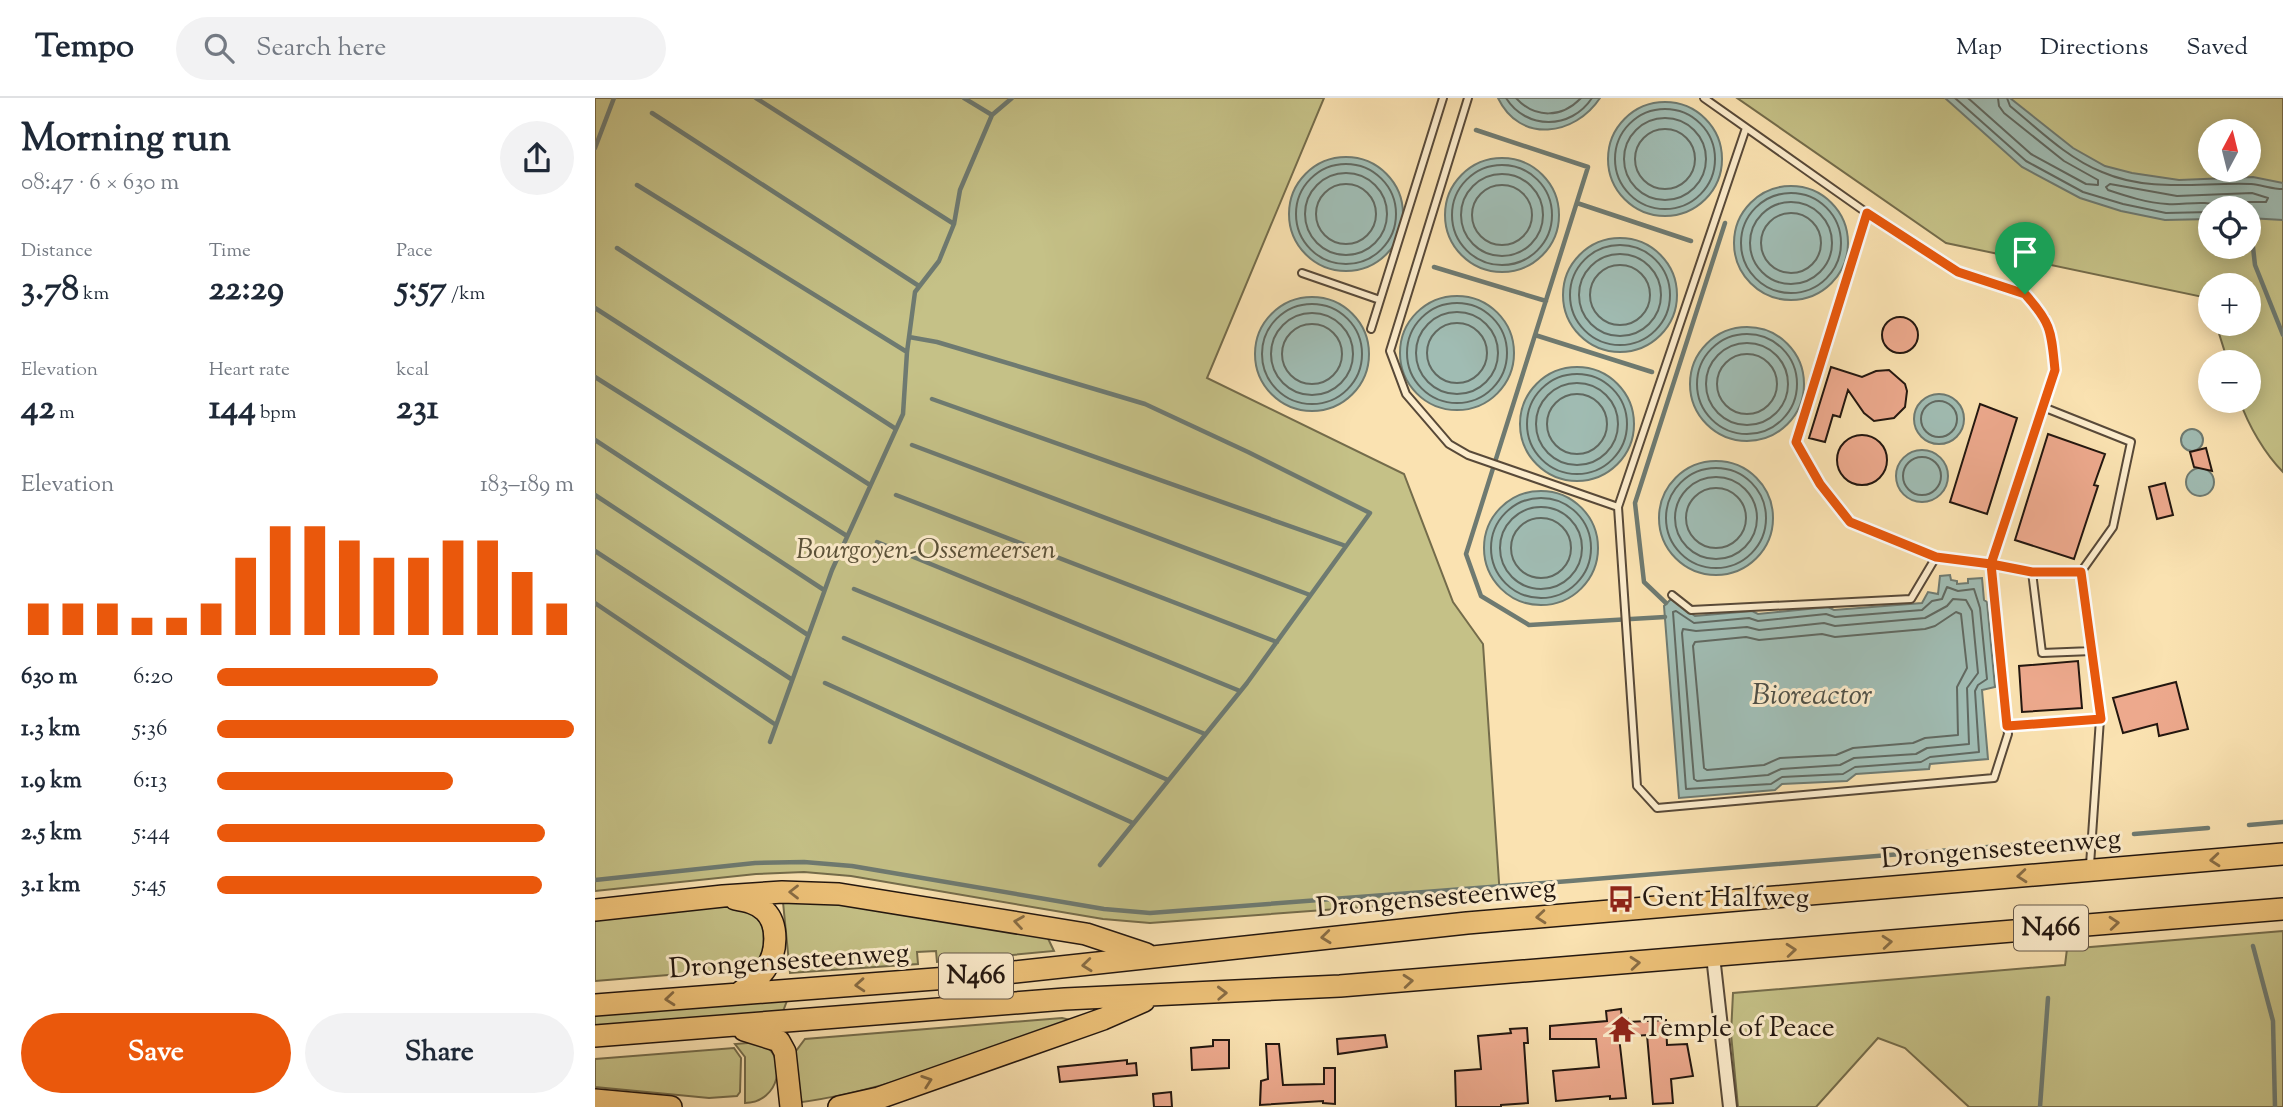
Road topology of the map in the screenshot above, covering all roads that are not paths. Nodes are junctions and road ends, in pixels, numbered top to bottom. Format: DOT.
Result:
graph roads {
  1 [pos="1443,98"];
  2 [pos="1468,98"];
  3 [pos="1704,98"];
  4 [pos="1746,128"];
  5 [pos="1867,213"];
  6 [pos="1301,273"];
  7 [pos="1380,300"];
  8 [pos="1371,329"];
  9 [pos="2043,407"];
  10 [pos="1618,507"];
  11 [pos="1936,557"];
  12 [pos="1991,564"];
  13 [pos="2032,572"];
  14 [pos="2081,572"];
  15 [pos="1672,595"];
  16 [pos="2092,651"];
  17 [pos="2101,719"];
  18 [pos="2007,726"];
  19 [pos="2283,854"];
  20 [pos="2090,870"];
  21 [pos="723,896"];
  22 [pos="2283,909"];
  23 [pos="595,910"];
  24 [pos="1713,956"];
  25 [pos="1155,957"];
  26 [pos="738,994"];
  27 [pos="1153,996"];
  28 [pos="595,1005"];
  29 [pos="790,1020"];
  30 [pos="728,1026"];
  31 [pos="595,1036"];
  32 [pos="595,1100"];
  33 [pos="671,1107"];
  34 [pos="791,1107"];
  35 [pos="839,1107"];
  36 [pos="1730,1107"];
  1 -- 7 [label="lane"];
  2 -- 10 [label="lane"];
  3 -- 4 [label="lane"];
  4 -- 5 [label="lane"];
  4 -- 10 [label="lane"];
  5 -- 9 [label="lane"];
  5 -- 11 [label="lane"];
  6 -- 7 [label="lane"];
  7 -- 8 [label="lane"];
  9 -- 12 [label="lane"];
  9 -- 14 [label="lane"];
  10 -- 18 [label="lane"];
  11 -- 12 [label="lane"];
  11 -- 15 [label="lane"];
  12 -- 13 [label="lane"];
  12 -- 18 [label="lane"];
  13 -- 14 [label="lane"];
  13 -- 16 [label="lane"];
  14 -- 16 [label="lane"];
  16 -- 17 [label="lane"];
  17 -- 18 [label="lane"];
  17 -- 20 [label="lane"];
  19 -- 20 [label="highway, Drongensesteenweg / N466, one-way"];
  20 -- 25 [label="highway, Drongensesteenweg / N466, one-way"];
  21 -- 23 [label="highway"];
  25 -- 21 [label="highway, one-way"];
  21 -- 26 [label="highway"];
  24 -- 22 [label="highway, Drongensesteenweg / N466, one-way"];
  27 -- 24 [label="highway, Drongensesteenweg / N466, one-way"];
  24 -- 36 [label="street"];
  25 -- 29 [label="highway, Drongensesteenweg / N466, one-way"];
  26 -- 28 [label="highway, Drongensesteenweg / N466, one-way"];
  26 -- 29 [label="highway, Drongensesteenweg / N466"];
  27 -- 29 [label="highway, Drongensesteenweg / N466"];
  35 -- 27 [label="highway, one-way"];
  29 -- 30 [label="highway, Drongensesteenweg / N466"];
  29 -- 30 [label="highway"];
  29 -- 34 [label="highway"];
  30 -- 31 [label="highway, Drongensesteenweg / N466"];
  32 -- 33 [label="highway"];
}
